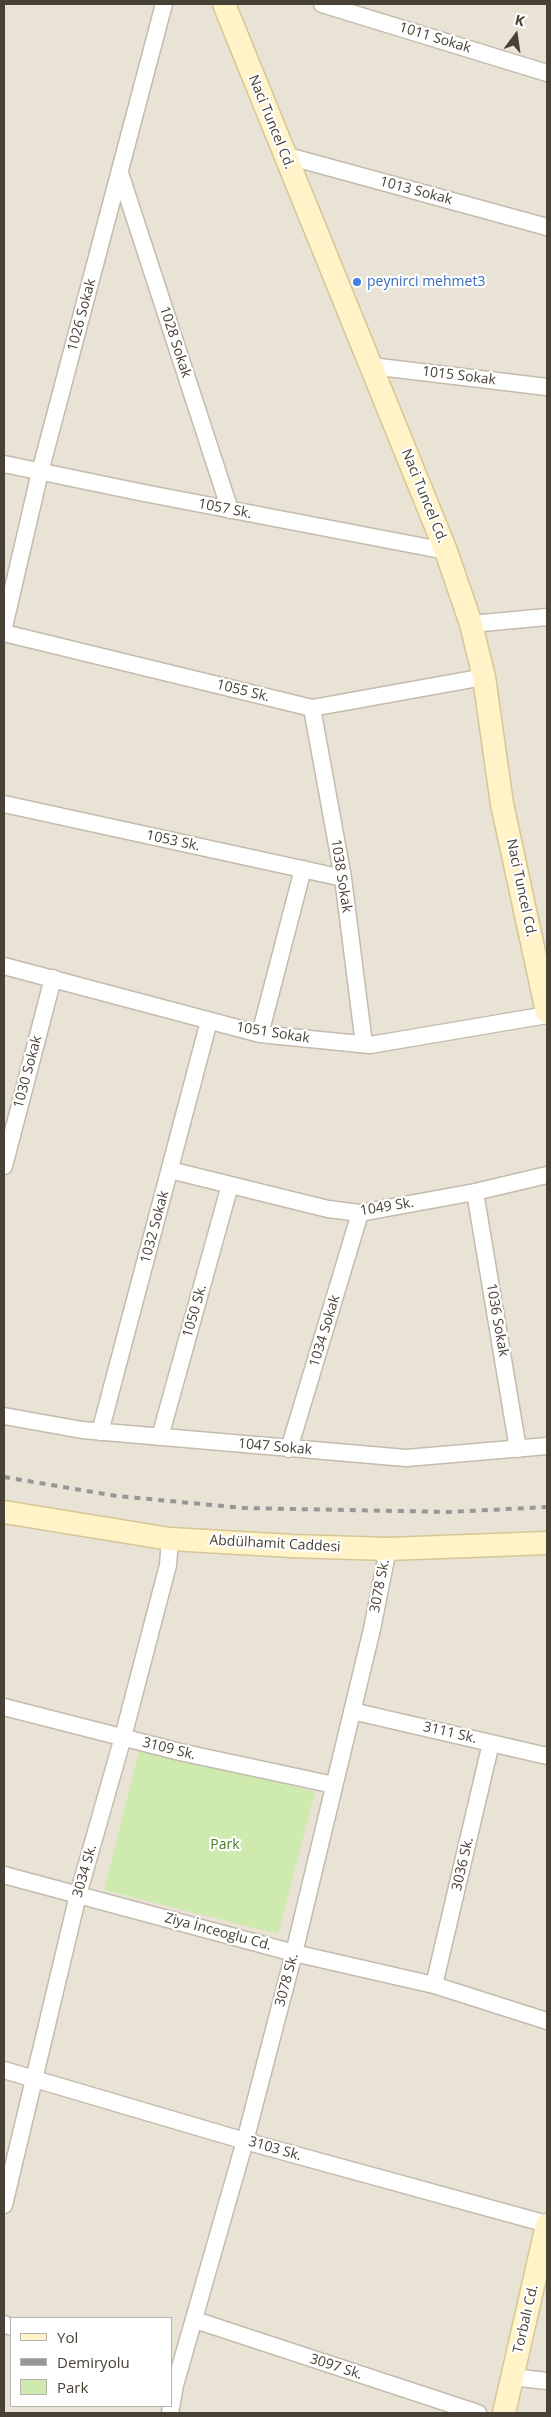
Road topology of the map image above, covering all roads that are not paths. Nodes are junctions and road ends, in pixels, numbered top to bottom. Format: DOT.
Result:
graph roads {
  1 [pos="164,4"];
  2 [pos="224,4"];
  3 [pos="322,4"];
  4 [pos="547,73"];
  5 [pos="284,155"];
  6 [pos="120,173"];
  7 [pos="547,227"];
  8 [pos="371,366"];
  9 [pos="547,387"];
  10 [pos="4,464"];
  11 [pos="40,472"];
  12 [pos="230,510"];
  13 [pos="446,551"];
  14 [pos="547,617"];
  15 [pos="471,624"];
  16 [pos="4,627"];
  17 [pos="4,633"];
  18 [pos="484,677"];
  19 [pos="312,708"];
  20 [pos="4,804"];
  21 [pos="303,869"];
  22 [pos="343,878"];
  23 [pos="4,966"];
  24 [pos="53,978"];
  25 [pos="547,1014"];
  26 [pos="209,1021"];
  27 [pos="260,1034"];
  28 [pos="364,1044"];
  29 [pos="4,1166"];
  30 [pos="170,1170"];
  31 [pos="547,1175"];
  32 [pos="230,1185"];
  33 [pos="475,1192"];
  34 [pos="360,1212"];
  35 [pos="4,1416"];
  36 [pos="100,1432"];
  37 [pos="160,1437"];
  38 [pos="547,1446"];
  39 [pos="518,1448"];
  40 [pos="289,1449"];
  41 [pos="4,1512"];
  42 [pos="170,1539"];
  43 [pos="547,1543"];
  44 [pos="388,1550"];
  45 [pos="4,1707"];
  46 [pos="352,1711"];
  47 [pos="124,1737"];
  48 [pos="491,1743"];
  49 [pos="547,1756"];
  50 [pos="334,1785"];
  51 [pos="4,1875"];
  52 [pos="78,1895"];
  53 [pos="294,1953"];
  54 [pos="434,1986"];
  55 [pos="547,2021"];
  56 [pos="4,2070"];
  57 [pos="34,2078"];
  58 [pos="245,2141"];
  59 [pos="4,2205"];
  60 [pos="547,2225"];
  61 [pos="195,2320"];
  62 [pos="512,2377"];
  63 [pos="547,2381"];
  64 [pos="173,2385"];
  65 [pos="478,2413"];
  66 [pos="504,2413"];
  1 -- 6 [label="street, 1026 Sokak"];
  2 -- 5 [label="main road, Naci Tuncel Cd."];
  3 -- 4 [label="street, 1011 Sokak"];
  5 -- 7 [label="street, 1013 Sokak"];
  5 -- 8 [label="main road, Naci Tuncel Cd."];
  6 -- 11 [label="street, 1026 Sokak"];
  6 -- 12 [label="street, 1028 Sokak"];
  8 -- 9 [label="street, 1015 Sokak"];
  8 -- 13 [label="main road, Naci Tuncel Cd."];
  10 -- 11 [label="street, 1057 Sk."];
  11 -- 12 [label="street, 1057 Sk."];
  11 -- 16 [label="street, 1026 Sokak"];
  12 -- 13 [label="street, 1057 Sk."];
  13 -- 15 [label="main road, Naci Tuncel Cd."];
  14 -- 15 [label="street"];
  15 -- 18 [label="main road, Naci Tuncel Cd."];
  17 -- 19 [label="street, 1055 Sk."];
  18 -- 19 [label="street, 1055 Sk."];
  18 -- 25 [label="main road, Naci Tuncel Cd."];
  19 -- 22 [label="street, 1038 Sokak"];
  20 -- 21 [label="street, 1053 Sk."];
  21 -- 22 [label="street, 1053 Sk."];
  21 -- 27 [label="street"];
  22 -- 28 [label="street, 1038 Sokak"];
  23 -- 24 [label="street, 1051 Sokak"];
  24 -- 26 [label="street, 1051 Sokak"];
  24 -- 29 [label="street, 1030 Sokak"];
  25 -- 28 [label="street, 1051 Sokak"];
  26 -- 27 [label="street, 1051 Sokak"];
  26 -- 30 [label="street, 1032 Sokak"];
  27 -- 28 [label="street, 1051 Sokak"];
  30 -- 32 [label="street, 1049 Sk."];
  30 -- 36 [label="street, 1032 Sokak"];
  31 -- 33 [label="street, 1049 Sk."];
  32 -- 34 [label="street, 1049 Sk."];
  32 -- 37 [label="street, 1050 Sk."];
  33 -- 34 [label="street, 1049 Sk."];
  33 -- 39 [label="street, 1036 Sokak"];
  34 -- 40 [label="street, 1034 Sokak"];
  35 -- 36 [label="street, 1047 Sokak"];
  36 -- 37 [label="street, 1047 Sokak"];
  37 -- 40 [label="street, 1047 Sokak"];
  38 -- 39 [label="street, 1047 Sokak"];
  39 -- 40 [label="street, 1047 Sokak"];
  41 -- 42 [label="main road, Abdülhamit Caddesi"];
  42 -- 44 [label="main road, Abdülhamit Caddesi"];
  42 -- 47 [label="street, 3034 Sk."];
  43 -- 44 [label="main road, Abdülhamit Caddesi"];
  44 -- 46 [label="street, 3078 Sk."];
  45 -- 47 [label="street, 3109 Sk."];
  46 -- 48 [label="street, 3111 Sk."];
  46 -- 50 [label="street, 3078 Sk."];
  47 -- 50 [label="street, 3109 Sk."];
  47 -- 52 [label="street, 3034 Sk."];
  48 -- 49 [label="street, 3111 Sk."];
  48 -- 54 [label="street, 3036 Sk."];
  50 -- 53 [label="street, 3078 Sk."];
  51 -- 52 [label="street, Ziya İnceoglu Cd."];
  52 -- 53 [label="street, Ziya İnceoglu Cd."];
  52 -- 57 [label="street, 3034 Sk."];
  53 -- 54 [label="street, Ziya İnceoglu Cd."];
  53 -- 58 [label="street, 3078 Sk."];
  54 -- 55 [label="street, Ziya İnceoglu Cd."];
  56 -- 57 [label="street, 3103 Sk."];
  57 -- 58 [label="street, 3103 Sk."];
  57 -- 59 [label="street, 3034 Sk."];
  58 -- 60 [label="street, 3103 Sk."];
  58 -- 61 [label="street, 3078 Sk."];
  60 -- 62 [label="main road, Torbalı Cd."];
  61 -- 64 [label="street, 3078 Sk."];
  61 -- 65 [label="street, 3097 Sk."];
  62 -- 63 [label="street"];
  62 -- 66 [label="main road, Torbalı Cd."];
}
